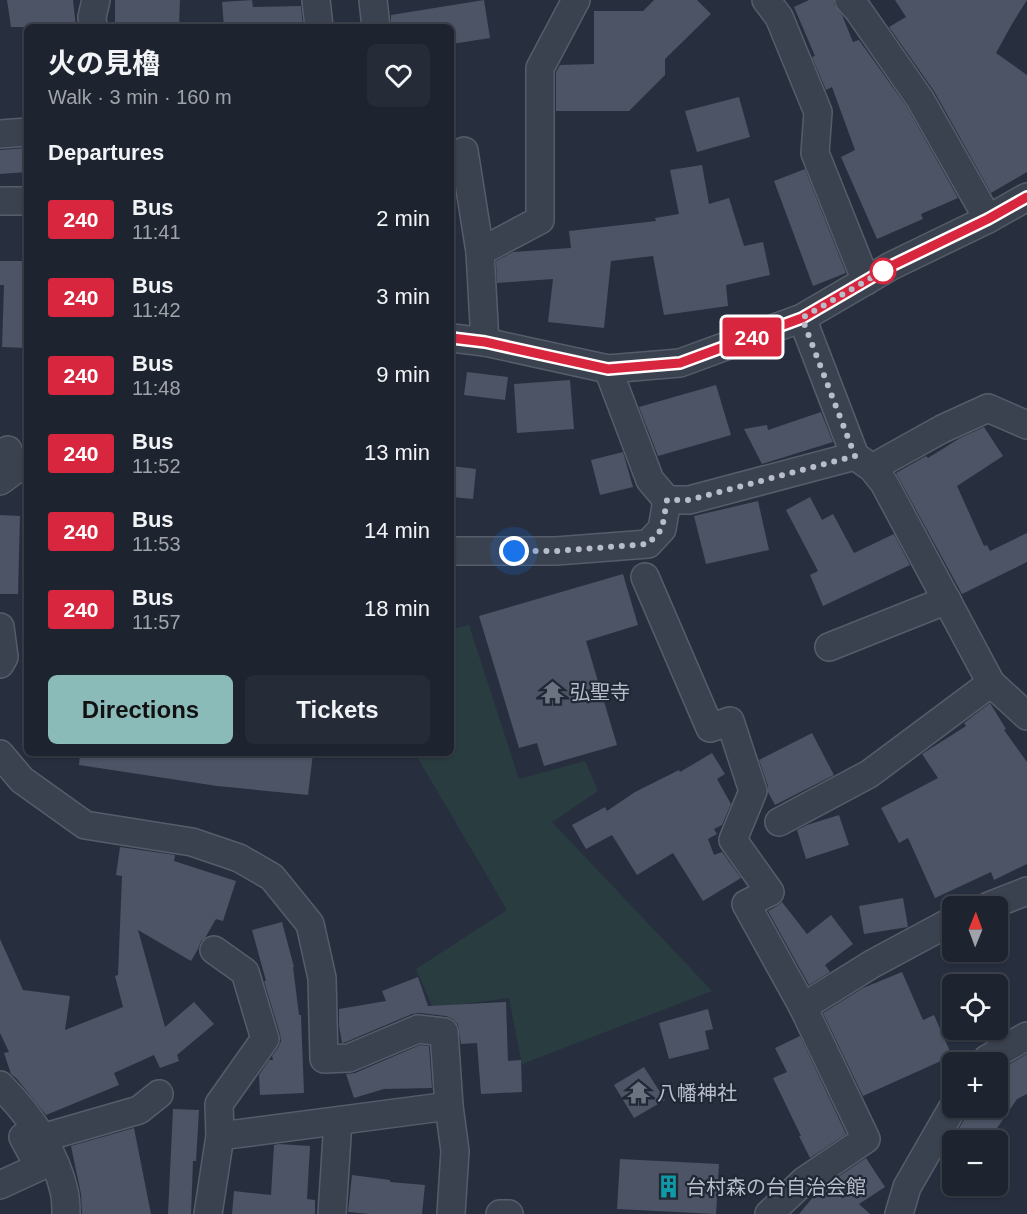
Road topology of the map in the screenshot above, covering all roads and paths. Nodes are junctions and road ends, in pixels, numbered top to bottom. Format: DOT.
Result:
graph roads {
  1 [pos="96,0"];
  2 [pos="316,0"];
  3 [pos="373,0"];
  4 [pos="576,0"];
  5 [pos="766,0"];
  6 [pos="849,0"];
  7 [pos="93,24"];
  8 [pos="319,24"];
  9 [pos="376,24"];
  10 [pos="24,132"];
  11 [pos="0,134"];
  12 [pos="464,151"];
  13 [pos="1027,197"];
  14 [pos="988,219"];
  15 [pos="480,252"];
  16 [pos="866,281"];
  17 [pos="802,318"];
  18 [pos="454,338"];
  19 [pos="485,342"];
  20 [pos="608,369"];
  21 [pos="1027,424"];
  22 [pos="12,450"];
  23 [pos="864,462"];
  24 [pos="0,481"];
  25 [pos="667,500"];
  26 [pos="454,551"];
  27 [pos="645,577"];
  28 [pos="948,600"];
  29 [pos="0,627"];
  30 [pos="829,647"];
  31 [pos="0,664"];
  32 [pos="991,683"];
  33 [pos="1027,716"];
  34 [pos="0,754"];
  35 [pos="779,822"];
  36 [pos="1027,891"];
  37 [pos="1008,898"];
  38 [pos="942,926"];
  39 [pos="214,950"];
  40 [pos="803,1007"];
  41 [pos="1027,1036"];
  42 [pos="1001,1052"];
  43 [pos="0,1085"];
  44 [pos="159,1094"];
  45 [pos="0,1105"];
  46 [pos="449,1106"];
  47 [pos="947,1118"];
  48 [pos="338,1121"];
  49 [pos="220,1136"];
  50 [pos="42,1138"];
  51 [pos="0,1185"];
  52 [pos="66,1214"];
  53 [pos="208,1214"];
  54 [pos="332,1214"];
  55 [pos="451,1214"];
  56 [pos="500,1214"];
  57 [pos="509,1214"];
  58 [pos="770,1214"];
  59 [pos="899,1214"];
  1 -- 7 [label="street"];
  2 -- 8 [label="street"];
  3 -- 9 [label="street"];
  4 -- 15 [label="street"];
  5 -- 16 [label="street"];
  6 -- 14 [label="street"];
  10 -- 11 [label="street"];
  12 -- 15 [label="street"];
  13 -- 14 [label="street"];
  14 -- 16 [label="street"];
  15 -- 19 [label="street"];
  16 -- 17 [label="street"];
  17 -- 20 [label="street"];
  17 -- 23 [label="street"];
  18 -- 19 [label="street"];
  19 -- 20 [label="street"];
  20 -- 25 [label="street"];
  21 -- 23 [label="street"];
  22 -- 24 [label="street"];
  23 -- 25 [label="street"];
  23 -- 28 [label="street"];
  25 -- 26 [label="street"];
  27 -- 40 [label="street"];
  28 -- 30 [label="street"];
  28 -- 32 [label="street"];
  29 -- 31 [label="street"];
  32 -- 33 [label="street"];
  32 -- 35 [label="street"];
  34 -- 46 [label="street"];
  36 -- 37 [label="street"];
  38 -- 40 [label="street"];
  39 -- 49 [label="street"];
  40 -- 58 [label="street"];
  41 -- 42 [label="street"];
  43 -- 50 [label="street"];
  44 -- 50 [label="street"];
  45 -- 51 [label="street"];
  46 -- 48 [label="street"];
  46 -- 55 [label="street"];
  47 -- 59 [label="street"];
  48 -- 49 [label="street"];
  48 -- 54 [label="street"];
  49 -- 53 [label="street"];
  50 -- 52 [label="street"];
  56 -- 57 [label="street"];
}
